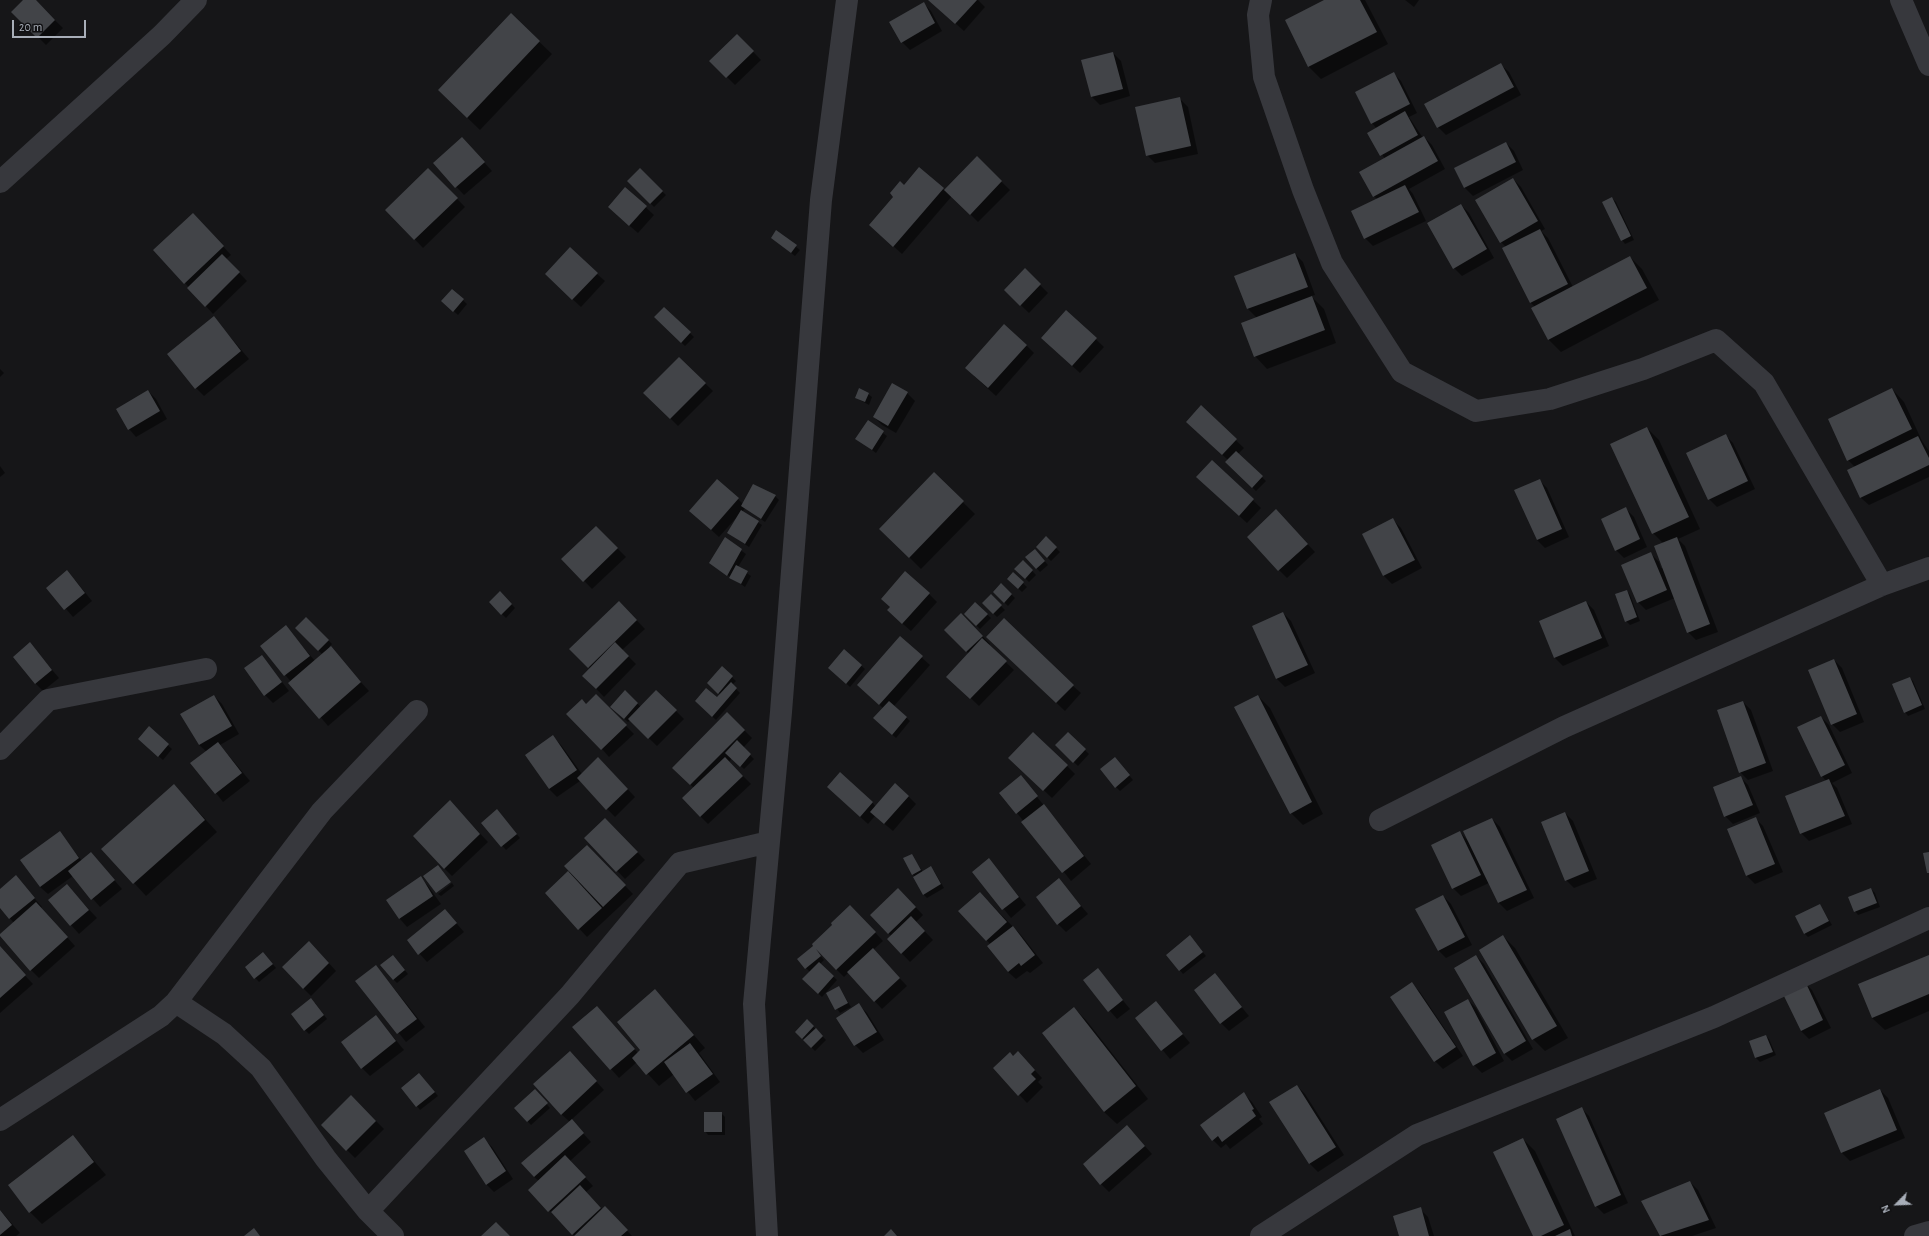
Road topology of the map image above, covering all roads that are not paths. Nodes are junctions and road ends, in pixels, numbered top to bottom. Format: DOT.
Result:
graph roads {
  1 [pos="196,0"];
  2 [pos="847,0"];
  3 [pos="1261,0"];
  4 [pos="1901,0"];
  5 [pos="1929,65"];
  6 [pos="0,182"];
  7 [pos="1929,568"];
  8 [pos="1882,585"];
  9 [pos="206,669"];
  10 [pos="417,711"];
  11 [pos="0,749"];
  12 [pos="1380,820"];
  13 [pos="769,842"];
  14 [pos="1929,918"];
  15 [pos="176,1002"];
  16 [pos="0,1120"];
  17 [pos="368,1211"];
  18 [pos="1929,1232"];
  19 [pos="393,1236"];
  20 [pos="766,1236"];
  21 [pos="1261,1236"];
  22 [pos="1915,1236"];
  1 -- 6 [label="street"];
  2 -- 13 [label="street"];
  3 -- 8 [label="street"];
  4 -- 5 [label="street"];
  7 -- 8 [label="street"];
  8 -- 12 [label="street"];
  9 -- 11 [label="street"];
  10 -- 15 [label="street"];
  13 -- 17 [label="street"];
  13 -- 20 [label="street"];
  14 -- 21 [label="street"];
  15 -- 16 [label="street"];
  15 -- 17 [label="street"];
  17 -- 19 [label="street"];
  18 -- 22 [label="street"];
}
